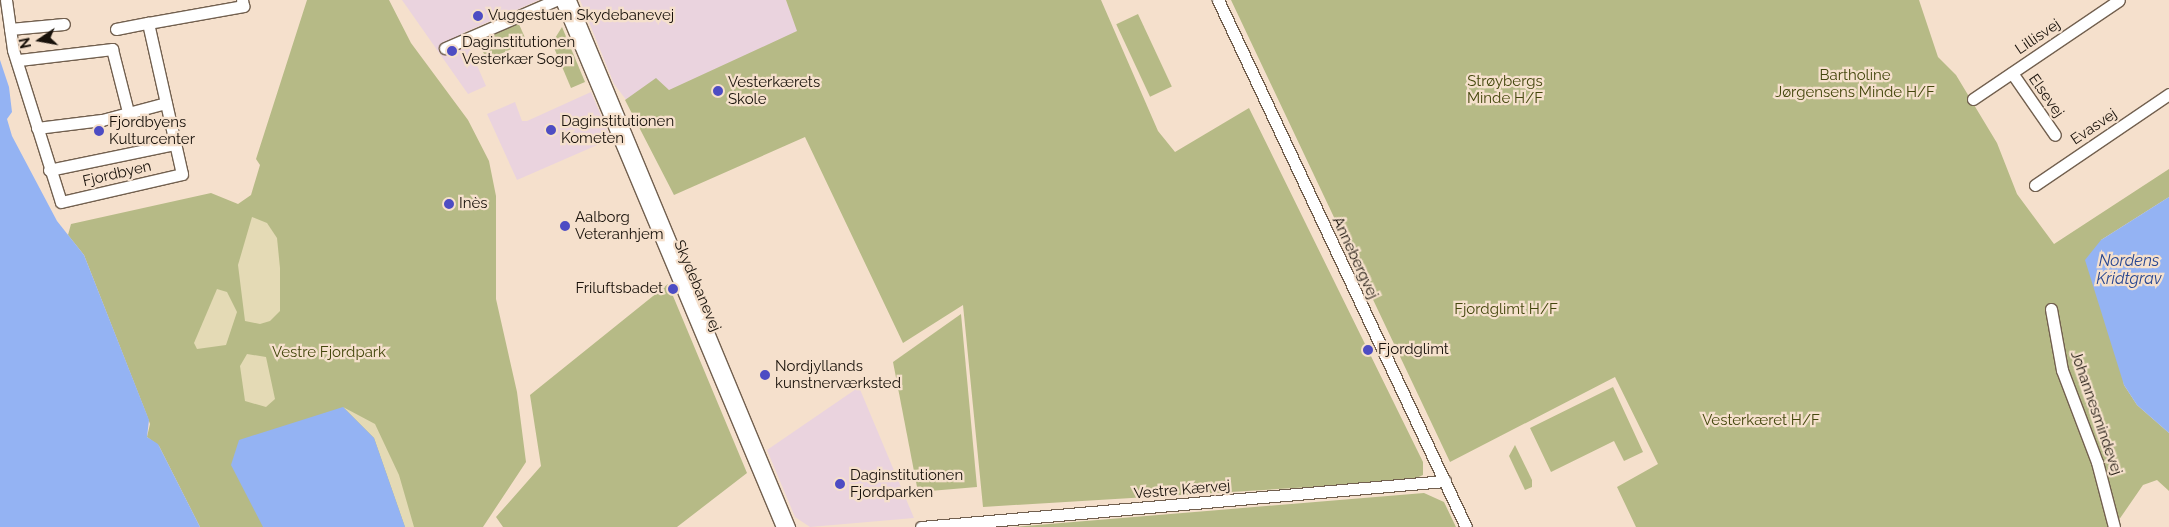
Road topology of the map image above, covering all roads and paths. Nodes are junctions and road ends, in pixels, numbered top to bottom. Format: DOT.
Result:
graph roads {
  1 [pos="6,0"];
  2 [pos="556,0"];
  3 [pos="561,0"];
  4 [pos="570,0"];
  5 [pos="1218,0"];
  6 [pos="2119,0"];
  7 [pos="242,3"];
  8 [pos="148,23"];
  9 [pos="64,24"];
  10 [pos="10,29"];
  11 [pos="116,29"];
  12 [pos="444,48"];
  13 [pos="19,60"];
  14 [pos="2012,73"];
  15 [pos="2169,94"];
  16 [pos="1973,99"];
  17 [pos="166,103"];
  18 [pos="128,112"];
  19 [pos="37,128"];
  20 [pos="2055,135"];
  21 [pos="175,144"];
  22 [pos="48,170"];
  23 [pos="2035,185"];
  24 [pos="2051,309"];
  25 [pos="1445,481"];
  26 [pos="782,527"];
  27 [pos="789,527"];
  28 [pos="921,527"];
  29 [pos="1466,527"];
  30 [pos="2114,527"];
  1 -- 10 [label="street, Fjordbyen"];
  2 -- 12 [label="street"];
  3 -- 26 [label="street, Skydebanevej"];
  4 -- 27 [label="street, Skydebanevej"];
  5 -- 25 [label="street, Annebergvej"];
  6 -- 14 [label="street, Lillisvej"];
  7 -- 8 [label="street"];
  8 -- 11 [label="street"];
  8 -- 17 [label="street, Fjordbyen"];
  9 -- 10 [label="street"];
  10 -- 13 [label="street, Fjordbyen"];
  13 -- 18 [label="street"];
  13 -- 19 [label="street, Fjordbyen"];
  14 -- 16 [label="street, Lillisvej"];
  14 -- 20 [label="street, Elsevej"];
  15 -- 23 [label="street, Evasvej"];
  17 -- 18 [label="street"];
  17 -- 21 [label="street, Fjordbyen"];
  18 -- 19 [label="street"];
  19 -- 22 [label="street, Fjordbyen"];
  21 -- 22 [label="street, Fjordbyen"];
  21 -- 22 [label="street, Fjordbyen"];
  24 -- 30 [label="street, Johannesmindevej"];
  25 -- 28 [label="street, Vestre Kærvej"];
  25 -- 29 [label="street, Annebergvej"];
}
